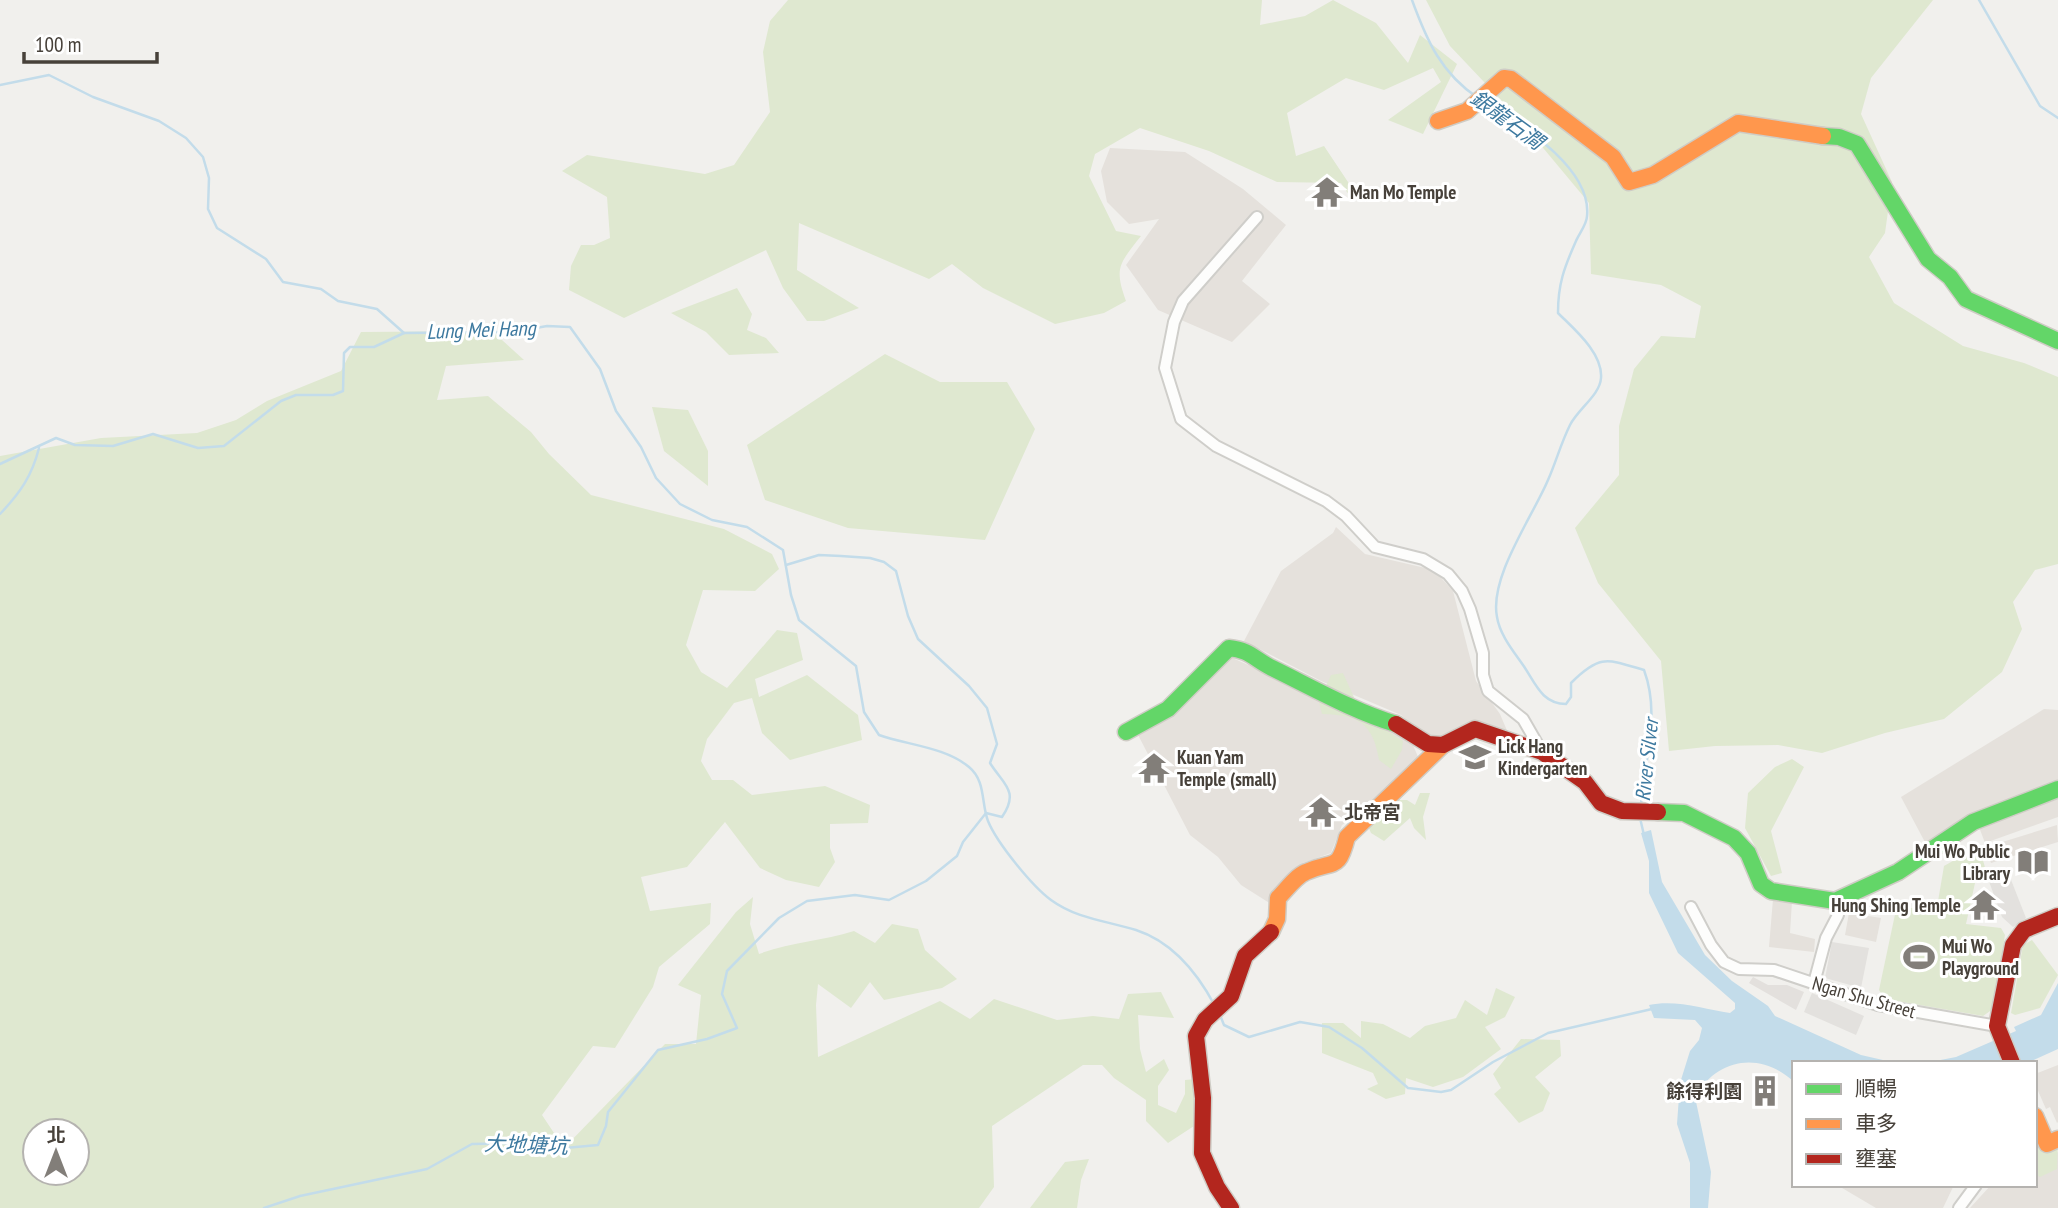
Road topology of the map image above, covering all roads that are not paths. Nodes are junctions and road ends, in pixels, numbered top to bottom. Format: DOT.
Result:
graph roads {
  1 [pos="1438,121"];
  2 [pos="1257,217"];
  3 [pos="2058,341"];
  4 [pos="1522,719"];
  5 [pos="1126,732"];
  6 [pos="1510,739"];
  7 [pos="1421,741"];
  8 [pos="1443,745"];
  9 [pos="1542,752"];
  10 [pos="1423,765"];
  11 [pos="2058,789"];
  12 [pos="1835,901"];
  13 [pos="1691,907"];
  14 [pos="2058,916"];
  15 [pos="1814,983"];
  16 [pos="1998,1029"];
  17 [pos="2011,1061"];
  18 [pos="2037,1121"];
  19 [pos="2047,1144"];
  20 [pos="1975,1187"];
  21 [pos="1231,1208"];
  22 [pos="1959,1208"];
  1 -- 3 [label="street"];
  2 -- 4 [label="street"];
  4 -- 6 [label="street"];
  4 -- 9 [label="street"];
  5 -- 7 [label="street"];
  6 -- 8 [label="street"];
  6 -- 9 [label="street"];
  7 -- 8 [label="street"];
  7 -- 10 [label="street"];
  8 -- 10 [label="street"];
  9 -- 12 [label="street"];
  10 -- 21 [label="street"];
  11 -- 12 [label="street"];
  12 -- 15 [label="street"];
  13 -- 15 [label="street, Ngan Shu Street"];
  14 -- 16 [label="street"];
  15 -- 16 [label="street, Ngan Shu Street"];
  16 -- 17 [label="street"];
  18 -- 19 [label="street"];
  20 -- 22 [label="street"];
}
